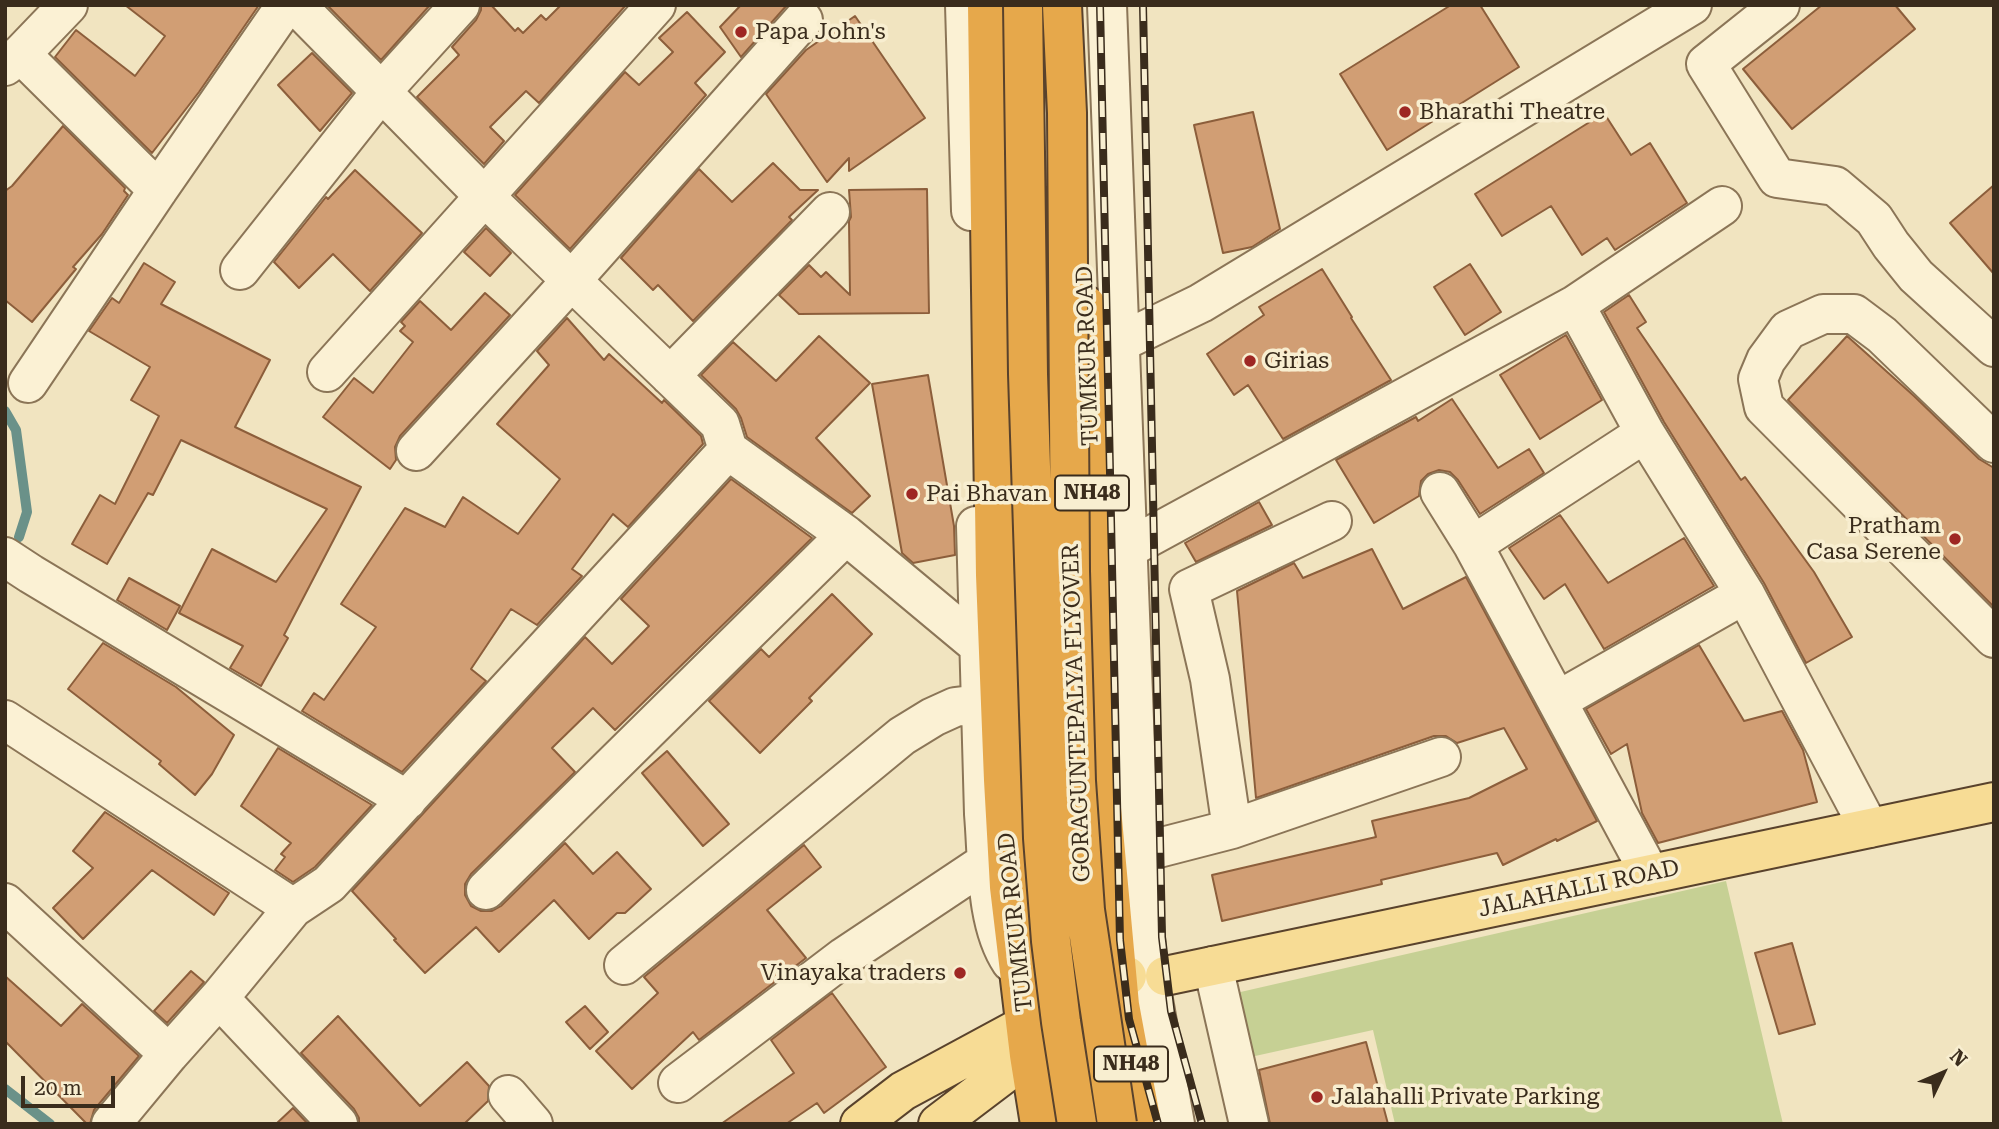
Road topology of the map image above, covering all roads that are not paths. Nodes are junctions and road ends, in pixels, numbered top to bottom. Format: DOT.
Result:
graph roads {
  1 [pos="68,5"];
  2 [pos="286,5"];
  3 [pos="296,5"];
  4 [pos="460,5"];
  5 [pos="656,5"];
  6 [pos="965,5"];
  7 [pos="987,5"];
  8 [pos="1023,5"];
  9 [pos="1062,5"];
  10 [pos="1079,5"];
  11 [pos="1107,5"];
  12 [pos="1692,5"];
  13 [pos="1780,5"];
  14 [pos="803,20"];
  15 [pos="13,60"];
  16 [pos="381,92"];
  17 [pos="158,190"];
  18 [pos="484,196"];
  19 [pos="1722,206"];
  20 [pos="830,212"];
  21 [pos="240,270"];
  22 [pos="571,281"];
  23 [pos="1575,306"];
  24 [pos="1119,343"];
  25 [pos="1994,347"];
  26 [pos="327,372"];
  27 [pos="670,376"];
  28 [pos="29,383"];
  29 [pos="1645,433"];
  30 [pos="1994,443"];
  31 [pos="728,450"];
  32 [pos="416,451"];
  33 [pos="1440,492"];
  34 [pos="1332,521"];
  35 [pos="846,535"];
  36 [pos="1473,545"];
  37 [pos="1127,549"];
  38 [pos="5,557"];
  39 [pos="1094,570"];
  40 [pos="1189,589"];
  41 [pos="1745,594"];
  42 [pos="1130,607"];
  43 [pos="1994,638"];
  44 [pos="978,645"];
  45 [pos="1557,701"];
  46 [pos="980,704"];
  47 [pos="5,720"];
  48 [pos="1441,757"];
  49 [pos="407,800"];
  50 [pos="1994,802"];
  51 [pos="1869,828"];
  52 [pos="1232,829"];
  53 [pos="1139,853"];
  54 [pos="988,861"];
  55 [pos="1650,874"];
  56 [pos="486,890"];
  57 [pos="5,903"];
  58 [pos="293,908"];
  59 [pos="624,965"];
  60 [pos="1213,966"];
  61 [pos="1020,976"];
  62 [pos="1140,984"];
  63 [pos="219,998"];
  64 [pos="1028,1040"];
  65 [pos="169,1054"];
  66 [pos="678,1083"];
  67 [pos="508,1095"];
  68 [pos="111,1124"];
  69 [pos="338,1124"];
  70 [pos="533,1124"];
  71 [pos="860,1124"];
  72 [pos="938,1124"];
  73 [pos="1040,1124"];
  74 [pos="1077,1124"];
  75 [pos="1117,1124"];
  76 [pos="1142,1124"];
  77 [pos="1175,1124"];
  78 [pos="1250,1124"];
  1 -- 15 [label="street"];
  2 -- 17 [label="street"];
  3 -- 16 [label="street"];
  4 -- 16 [label="street"];
  5 -- 18 [label="street"];
  6 -- 44 [label="street"];
  7 -- 61 [label="highway, TUMKUR ROAD"];
  8 -- 74 [label="highway, GORAGUNTEPALYA FLYOVER, bridge"];
  9 -- 75 [label="highway, GORAGUNTEPALYA FLYOVER, bridge"];
  10 -- 39 [label="highway, TUMKUR ROAD / NH48"];
  11 -- 24 [label="street"];
  12 -- 24 [label="street"];
  13 -- 25 [label="street"];
  14 -- 22 [label="street"];
  15 -- 17 [label="street"];
  16 -- 18 [label="street"];
  16 -- 21 [label="street"];
  17 -- 28 [label="street"];
  18 -- 22 [label="street"];
  18 -- 26 [label="street"];
  19 -- 23 [label="street"];
  20 -- 27 [label="street"];
  22 -- 27 [label="street"];
  22 -- 32 [label="street"];
  23 -- 29 [label="street"];
  23 -- 37 [label="street"];
  24 -- 37 [label="street"];
  27 -- 31 [label="street"];
  29 -- 36 [label="street"];
  29 -- 41 [label="street"];
  30 -- 43 [label="street"];
  31 -- 35 [label="street"];
  31 -- 49 [label="street"];
  33 -- 36 [label="street"];
  34 -- 40 [label="street"];
  35 -- 44 [label="street"];
  35 -- 56 [label="street"];
  36 -- 45 [label="street"];
  37 -- 39 [label="street"];
  37 -- 42 [label="street"];
  38 -- 49 [label="street"];
  39 -- 62 [label="highway, TUMKUR ROAD / NH48"];
  40 -- 42 [label="street"];
  40 -- 52 [label="street"];
  41 -- 45 [label="street"];
  41 -- 51 [label="street"];
  42 -- 53 [label="street"];
  44 -- 46 [label="street"];
  45 -- 55 [label="street"];
  46 -- 54 [label="street"];
  46 -- 59 [label="street"];
  47 -- 58 [label="street"];
  48 -- 52 [label="street"];
  49 -- 58 [label="street"];
  50 -- 51 [label="main road, JALAHALLI ROAD"];
  51 -- 55 [label="main road, JALAHALLI ROAD"];
  52 -- 53 [label="street"];
  53 -- 62 [label="street"];
  54 -- 61 [label="street"];
  54 -- 66 [label="street"];
  55 -- 60 [label="main road, JALAHALLI ROAD"];
  57 -- 65 [label="street"];
  58 -- 63 [label="street"];
  60 -- 62 [label="main road, JALAHALLI ROAD"];
  60 -- 78 [label="street"];
  61 -- 64 [label="highway, TUMKUR ROAD"];
  62 -- 64 [label="main road, JALAHALLI ROAD"];
  62 -- 76 [label="highway, TUMKUR ROAD / NH48"];
  62 -- 77 [label="street"];
  63 -- 65 [label="street"];
  63 -- 69 [label="street"];
  64 -- 71 [label="main road"];
  64 -- 72 [label="main road"];
  64 -- 73 [label="highway, TUMKUR ROAD"];
  65 -- 68 [label="street"];
  67 -- 70 [label="street"];
}
